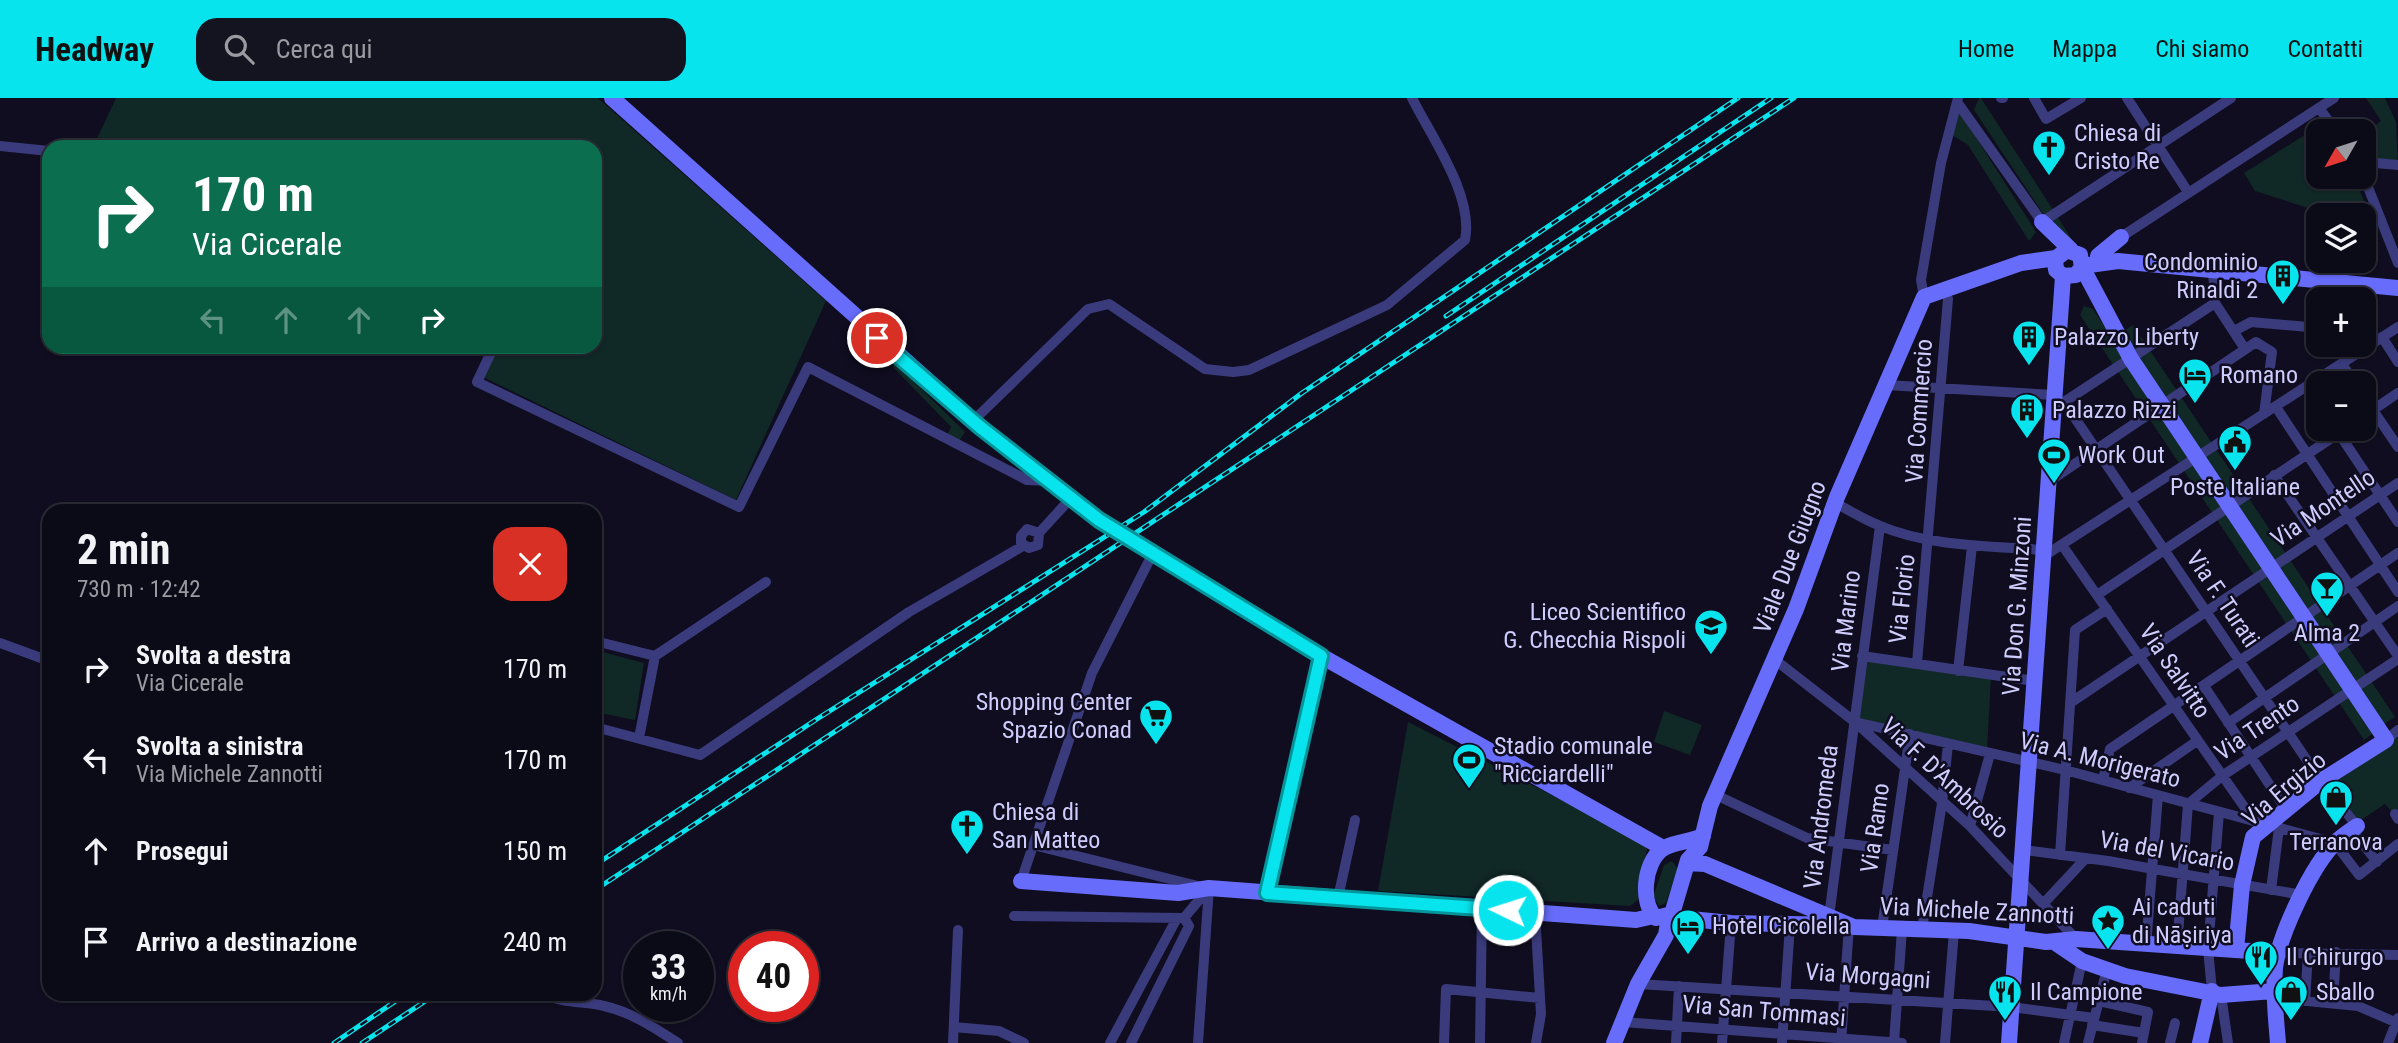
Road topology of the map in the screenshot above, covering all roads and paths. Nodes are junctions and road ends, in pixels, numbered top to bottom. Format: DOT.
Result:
graph roads {
  1 [pos="612,98"];
  2 [pos="1412,98"];
  3 [pos="2034,98"];
  4 [pos="2081,98"];
  5 [pos="2127,98"];
  6 [pos="2231,98"];
  7 [pos="2334,98"];
  8 [pos="1956,99"];
  9 [pos="2319,107"];
  10 [pos="2328,119"];
  11 [pos="0,146"];
  12 [pos="2159,146"];
  13 [pos="42,150"];
  14 [pos="2376,163"];
  15 [pos="2398,165"];
  16 [pos="2369,189"];
  17 [pos="2188,192"];
  18 [pos="2042,222"];
  19 [pos="2121,237"];
  20 [pos="2098,256"];
  21 [pos="2118,261"];
  22 [pos="2064,263"];
  23 [pos="2398,263"];
  24 [pos="2082,267"];
  25 [pos="2213,269"];
  26 [pos="1944,288"];
  27 [pos="2398,288"];
  28 [pos="1924,297"];
  29 [pos="2215,303"];
  30 [pos="2101,304"];
  31 [pos="2306,327"];
  32 [pos="2398,327"];
  33 [pos="2234,331"];
  34 [pos="2376,336"];
  35 [pos="2380,338"];
  36 [pos="2245,349"];
  37 [pos="490,354"];
  38 [pos="2131,359"];
  39 [pos="2398,362"];
  40 [pos="2342,364"];
  41 [pos="2331,371"];
  42 [pos="2347,371"];
  43 [pos="1886,385"];
  44 [pos="2306,387"];
  45 [pos="1942,390"];
  46 [pos="2398,393"];
  47 [pos="2057,400"];
  48 [pos="2163,406"];
  49 [pos="2276,407"];
  50 [pos="2376,408"];
  51 [pos="2264,414"];
  52 [pos="973,421"];
  53 [pos="2376,421"];
  54 [pos="2324,441"];
  55 [pos="2347,441"];
  56 [pos="2398,447"];
  57 [pos="2096,450"];
  58 [pos="2306,454"];
  59 [pos="2197,458"];
  60 [pos="2274,475"];
  61 [pos="1048,481"];
  62 [pos="2048,482"];
  63 [pos="2398,483"];
  64 [pos="2380,495"];
  65 [pos="1071,498"];
  66 [pos="2130,500"];
  67 [pos="1835,503"];
  68 [pos="2228,505"];
  69 [pos="2348,517"];
  70 [pos="2398,522"];
  71 [pos="1880,526"];
  72 [pos="2317,538"];
  73 [pos="1929,539"];
  74 [pos="2062,545"];
  75 [pos="1972,546"];
  76 [pos="2163,548"];
  77 [pos="1147,551"];
  78 [pos="2044,553"];
  79 [pos="2398,553"];
  80 [pos="2380,565"];
  81 [pos="2271,569"];
  82 [pos="766,582"];
  83 [pos="2350,586"];
  84 [pos="2398,592"];
  85 [pos="2097,595"];
  86 [pos="2398,606"];
  87 [pos="2107,610"];
  88 [pos="2206,613"];
  89 [pos="2304,618"];
  90 [pos="2374,622"];
  91 [pos="0,643"];
  92 [pos="602,643"];
  93 [pos="2328,654"];
  94 [pos="655,656"];
  95 [pos="1321,656"];
  96 [pos="1863,656"];
  97 [pos="2398,657"];
  98 [pos="42,658"];
  99 [pos="2140,658"];
  100 [pos="1774,659"];
  101 [pos="2240,661"];
  102 [pos="1917,663"];
  103 [pos="1958,671"];
  104 [pos="2035,681"];
  105 [pos="2204,686"];
  106 [pos="2352,690"];
  107 [pos="2264,696"];
  108 [pos="2070,702"];
  109 [pos="2173,707"];
  110 [pos="1854,722"];
  111 [pos="2228,723"];
  112 [pos="602,729"];
  113 [pos="2288,732"];
  114 [pos="1910,734"];
  115 [pos="2392,735"];
  116 [pos="639,738"];
  117 [pos="2197,741"];
  118 [pos="1948,744"];
  119 [pos="1990,754"];
  120 [pos="2252,758"];
  121 [pos="2030,764"];
  122 [pos="1905,769"];
  123 [pos="2065,771"];
  124 [pos="2222,776"];
  125 [pos="2102,780"];
  126 [pos="2321,781"];
  127 [pos="2129,788"];
  128 [pos="1716,795"];
  129 [pos="2158,795"];
  130 [pos="1942,803"];
  131 [pos="2188,804"];
  132 [pos="2287,811"];
  133 [pos="2219,812"];
  134 [pos="1355,820"];
  135 [pos="2267,825"];
  136 [pos="1970,826"];
  137 [pos="2355,828"];
  138 [pos="1703,835"];
  139 [pos="1644,837"];
  140 [pos="2335,843"];
  141 [pos="1838,844"];
  142 [pos="2398,844"];
  143 [pos="1033,845"];
  144 [pos="1669,847"];
  145 [pos="1893,850"];
  146 [pos="2024,850"];
  147 [pos="2060,855"];
  148 [pos="2086,858"];
  149 [pos="1653,861"];
  150 [pos="1688,862"];
  151 [pos="2377,862"];
  152 [pos="2151,869"];
  153 [pos="2183,874"];
  154 [pos="2212,879"];
  155 [pos="2022,880"];
  156 [pos="1021,881"];
  157 [pos="2242,885"];
  158 [pos="1209,888"];
  159 [pos="2271,890"];
  160 [pos="1267,893"];
  161 [pos="2302,895"];
  162 [pos="1338,898"];
  163 [pos="2043,904"];
  164 [pos="1482,908"];
  165 [pos="1535,912"];
  166 [pos="1659,914"];
  167 [pos="1014,916"];
  168 [pos="1829,918"];
  169 [pos="1180,919"];
  170 [pos="1731,923"];
  171 [pos="1790,925"];
  172 [pos="1849,925"];
  173 [pos="1882,928"];
  174 [pos="1902,929"];
  175 [pos="1922,929"];
  176 [pos="958,930"];
  177 [pos="1954,930"];
  178 [pos="2015,938"];
  179 [pos="2076,939"];
  180 [pos="2054,942"];
  181 [pos="2146,946"];
  182 [pos="2177,947"];
  183 [pos="2208,949"];
  184 [pos="2236,950"];
  185 [pos="2336,952"];
  186 [pos="2279,953"];
  187 [pos="2308,953"];
  188 [pos="2397,954"];
  189 [pos="2082,961"];
  190 [pos="2107,969"];
  191 [pos="1638,984"];
  192 [pos="1679,986"];
  193 [pos="1726,988"];
  194 [pos="1783,991"];
  195 [pos="1481,993"];
  196 [pos="2216,993"];
  197 [pos="2274,994"];
  198 [pos="1844,996"];
  199 [pos="1540,998"];
  200 [pos="1897,999"];
  201 [pos="2305,1000"];
  202 [pos="567,1001"];
  203 [pos="2099,1001"];
  204 [pos="1951,1003"];
  205 [pos="2333,1003"];
  206 [pos="2011,1007"];
  207 [pos="2070,1013"];
  208 [pos="2397,1020"];
  209 [pos="2093,1021"];
  210 [pos="1623,1022"];
  211 [pos="2175,1023"];
  212 [pos="1676,1024"];
  213 [pos="954,1027"];
  214 [pos="1723,1028"];
  215 [pos="1782,1038"];
  216 [pos="2143,1038"];
  217 [pos="1133,1040"];
  218 [pos="1841,1041"];
  219 [pos="678,1043"];
  220 [pos="953,1043"];
  221 [pos="1024,1043"];
  222 [pos="1110,1043"];
  223 [pos="1146,1043"];
  224 [pos="1198,1043"];
  225 [pos="1444,1043"];
  226 [pos="1480,1043"];
  227 [pos="1536,1043"];
  228 [pos="1614,1043"];
  229 [pos="1675,1043"];
  230 [pos="1722,1043"];
  231 [pos="1894,1043"];
  232 [pos="1902,1043"];
  233 [pos="1945,1043"];
  234 [pos="2009,1043"];
  235 [pos="2064,1043"];
  236 [pos="2088,1043"];
  237 [pos="2170,1043"];
  238 [pos="2200,1043"];
  239 [pos="2228,1043"];
  240 [pos="2278,1043"];
  241 [pos="2388,1043"];
  1 -- 52 [label="street"];
  2 -- 52 [label="street"];
  3 -- 4 [label="street"];
  5 -- 12 [label="street"];
  6 -- 12 [label="street"];
  7 -- 9 [label="street"];
  8 -- 18 [label="street"];
  8 -- 28 [label="street"];
  9 -- 10 [label="street"];
  9 -- 17 [label="street"];
  11 -- 13 [label="street"];
  12 -- 17 [label="street"];
  12 -- 18 [label="street"];
  14 -- 15 [label="street"];
  16 -- 23 [label="street"];
  17 -- 19 [label="street"];
  18 -- 22 [label="street"];
  19 -- 20 [label="street"];
  19 -- 21 [label="street"];
  20 -- 21 [label="street"];
  20 -- 22 [label="street"];
  21 -- 24 [label="street"];
  21 -- 25 [label="street"];
  21 -- 30 [label="street"];
  22 -- 24 [label="street"];
  22 -- 26 [label="street"];
  22 -- 30 [label="street"];
  22 -- 47 [label="street, Via Don G. Minzoni"];
  24 -- 30 [label="street"];
  25 -- 27 [label="street"];
  25 -- 29 [label="street"];
  26 -- 28 [label="street"];
  26 -- 45 [label="street, Via Commercio"];
  28 -- 43 [label="street, Viale Due Giugno"];
  29 -- 33 [label="street"];
  29 -- 38 [label="street"];
  30 -- 38 [label="street"];
  31 -- 33 [label="street"];
  32 -- 35 [label="street"];
  33 -- 36 [label="street"];
  34 -- 35 [label="street"];
  35 -- 39 [label="street"];
  35 -- 40 [label="street"];
  36 -- 48 [label="street"];
  36 -- 51 [label="street"];
  37 -- 61 [label="street"];
  38 -- 47 [label="street"];
  38 -- 48 [label="street"];
  40 -- 41 [label="street"];
  40 -- 42 [label="street"];
  43 -- 45 [label="street"];
  43 -- 67 [label="street, Viale Due Giugno"];
  44 -- 49 [label="street"];
  45 -- 47 [label="street"];
  45 -- 73 [label="street, Via Commercio"];
  46 -- 50 [label="street"];
  47 -- 57 [label="street, Via F. Turati"];
  47 -- 62 [label="street, Via Don G. Minzoni"];
  48 -- 57 [label="street"];
  48 -- 59 [label="street"];
  49 -- 51 [label="street"];
  49 -- 58 [label="street"];
  51 -- 59 [label="street"];
  52 -- 61 [label="street"];
  53 -- 56 [label="street"];
  54 -- 58 [label="street"];
  55 -- 64 [label="street"];
  57 -- 62 [label="street"];
  57 -- 66 [label="street, Via F. Turati"];
  58 -- 60 [label="street"];
  58 -- 69 [label="street"];
  59 -- 66 [label="street"];
  59 -- 68 [label="street"];
  60 -- 68 [label="street"];
  60 -- 72 [label="street"];
  61 -- 65 [label="street"];
  62 -- 78 [label="street, Via Don G. Minzoni"];
  63 -- 64 [label="street, Via Montello"];
  64 -- 69 [label="street, Via Montello"];
  64 -- 70 [label="street"];
  65 -- 77 [label="street"];
  65 -- 116 [label="street"];
  66 -- 74 [label="street"];
  66 -- 76 [label="street, Via F. Turati"];
  67 -- 71 [label="street"];
  67 -- 100 [label="street, Viale Due Giugno"];
  68 -- 76 [label="street"];
  68 -- 81 [label="street"];
  69 -- 72 [label="street, Via Montello"];
  69 -- 80 [label="street"];
  71 -- 73 [label="street"];
  71 -- 96 [label="street, Via Marino"];
  72 -- 81 [label="street, Via Montello"];
  72 -- 83 [label="street"];
  73 -- 75 [label="street"];
  73 -- 102 [label="street, Via Florio"];
  74 -- 78 [label="street"];
  74 -- 85 [label="street, Via Salvitto"];
  75 -- 78 [label="street"];
  75 -- 103 [label="street"];
  76 -- 85 [label="street"];
  76 -- 88 [label="street, Via F. Turati"];
  77 -- 95 [label="street"];
  77 -- 143 [label="street"];
  78 -- 104 [label="street, Via Don G. Minzoni"];
  79 -- 80 [label="street"];
  80 -- 83 [label="street"];
  80 -- 84 [label="street"];
  81 -- 88 [label="street, Via Montello"];
  81 -- 89 [label="street"];
  82 -- 94 [label="street"];
  83 -- 89 [label="street"];
  83 -- 90 [label="street"];
  85 -- 87 [label="street, Via Salvitto"];
  86 -- 90 [label="street"];
  87 -- 99 [label="street, Via Salvitto"];
  87 -- 108 [label="street"];
  88 -- 99 [label="street, Via Montello"];
  88 -- 101 [label="street, Via F. Turati"];
  89 -- 93 [label="street"];
  89 -- 101 [label="street"];
  90 -- 93 [label="street"];
  90 -- 97 [label="street"];
  91 -- 98 [label="street"];
  92 -- 94 [label="street"];
  93 -- 106 [label="street"];
  93 -- 107 [label="street"];
  94 -- 116 [label="street"];
  95 -- 139 [label="street"];
  95 -- 160 [label="street"];
  96 -- 102 [label="street"];
  96 -- 110 [label="street, Via Marino"];
  97 -- 106 [label="street, Via Trento"];
  99 -- 108 [label="street, Via Montello"];
  99 -- 109 [label="street, Via Salvitto"];
  100 -- 110 [label="street, Via F. D'Ambrosio"];
  100 -- 128 [label="street, Viale Due Giugno"];
  101 -- 105 [label="street"];
  101 -- 107 [label="street, Via F. Turati"];
  102 -- 103 [label="street"];
  103 -- 104 [label="street"];
  104 -- 121 [label="street, Via Don G. Minzoni"];
  105 -- 109 [label="street"];
  105 -- 111 [label="street"];
  106 -- 113 [label="street, Via Trento"];
  106 -- 115 [label="street"];
  107 -- 111 [label="street"];
  107 -- 113 [label="street, Via F. Turati"];
  108 -- 123 [label="street"];
  109 -- 117 [label="street, Via Salvitto"];
  109 -- 125 [label="street"];
  110 -- 114 [label="street, Via A. Morigerato"];
  110 -- 122 [label="street, Via F. D'Ambrosio"];
  110 -- 141 [label="street, Via Andromeda"];
  111 -- 120 [label="street"];
  112 -- 116 [label="street"];
  113 -- 120 [label="street, Via Trento"];
  113 -- 126 [label="street, Via F. Turati"];
  114 -- 118 [label="street, Via A. Morigerato"];
  114 -- 122 [label="street, Via Ramo"];
  115 -- 126 [label="street, Via Ergizio"];
  117 -- 124 [label="street, Via Salvitto"];
  117 -- 127 [label="street"];
  118 -- 119 [label="street, Via A. Morigerato"];
  118 -- 130 [label="street"];
  119 -- 121 [label="street, Via A. Morigerato"];
  119 -- 136 [label="street"];
  120 -- 124 [label="street, Via Trento"];
  120 -- 132 [label="street"];
  121 -- 123 [label="street, Via A. Morigerato"];
  121 -- 146 [label="street, Via Don G. Minzoni"];
  122 -- 130 [label="street, Via F. D'Ambrosio"];
  122 -- 145 [label="street, Via Ramo"];
  123 -- 125 [label="street, Via A. Morigerato"];
  123 -- 147 [label="street"];
  124 -- 131 [label="street, Via Trento"];
  124 -- 135 [label="street, Via Salvitto"];
  125 -- 127 [label="street, Via A. Morigerato"];
  126 -- 132 [label="street, Via Ergizio"];
  126 -- 137 [label="street, Via F. Turati"];
  127 -- 129 [label="street, Via A. Morigerato"];
  128 -- 138 [label="street, Viale Due Giugno"];
  128 -- 141 [label="street"];
  129 -- 131 [label="street, Via A. Morigerato"];
  129 -- 152 [label="street"];
  130 -- 136 [label="street, Via F. D'Ambrosio"];
  130 -- 175 [label="street"];
  131 -- 133 [label="street, Via A. Morigerato"];
  131 -- 153 [label="street"];
  132 -- 135 [label="street, Via Ergizio"];
  133 -- 135 [label="street, Via A. Morigerato"];
  133 -- 154 [label="street"];
  134 -- 162 [label="street"];
  135 -- 140 [label="street, Via A. Morigerato"];
  135 -- 157 [label="street, Via Ergizio"];
  135 -- 159 [label="street"];
  136 -- 155 [label="street, Via F. D'Ambrosio"];
  137 -- 140 [label="street"];
  137 -- 151 [label="street, Via F. Turati"];
  138 -- 144 [label="street"];
  138 -- 150 [label="street, Viale Due Giugno"];
  139 -- 144 [label="street"];
  139 -- 149 [label="street"];
  140 -- 151 [label="street"];
  140 -- 161 [label="street"];
  141 -- 145 [label="street"];
  141 -- 168 [label="street, Via Andromeda"];
  142 -- 151 [label="street"];
  143 -- 156 [label="street"];
  143 -- 158 [label="street"];
  144 -- 149 [label="street"];
  144 -- 150 [label="street"];
  145 -- 173 [label="street, Via Ramo"];
  146 -- 147 [label="street, Via del Vicario"];
  146 -- 155 [label="street, Via Don G. Minzoni"];
  147 -- 148 [label="street, Via del Vicario"];
  148 -- 152 [label="street, Via del Vicario"];
  148 -- 163 [label="street"];
  149 -- 166 [label="street"];
  150 -- 166 [label="street, Viale Due Giugno"];
  150 -- 168 [label="street, Via Michele Zannotti"];
  152 -- 153 [label="street, Via del Vicario"];
  152 -- 181 [label="street"];
  153 -- 154 [label="street, Via del Vicario"];
  153 -- 182 [label="street"];
  154 -- 157 [label="street, Via del Vicario"];
  154 -- 183 [label="street"];
  155 -- 163 [label="street, Via F. D'Ambrosio"];
  155 -- 178 [label="street, Via Don G. Minzoni"];
  156 -- 158 [label="street, Via Michele Zannotti"];
  157 -- 159 [label="street, Via del Vicario"];
  157 -- 184 [label="street, Via Ergizio"];
  158 -- 160 [label="street, Via Michele Zannotti"];
  158 -- 169 [label="street"];
  158 -- 224 [label="street"];
  159 -- 161 [label="street, Via del Vicario"];
  160 -- 162 [label="street, Via Michele Zannotti"];
  161 -- 186 [label="street"];
  162 -- 164 [label="street, Via Michele Zannotti"];
  163 -- 179 [label="street, Via F. D'Ambrosio"];
  164 -- 165 [label="street, Via Michele Zannotti"];
  164 -- 195 [label="street"];
  165 -- 166 [label="street, Via Michele Zannotti"];
  165 -- 199 [label="street"];
  166 -- 170 [label="street, Via Michele Zannotti"];
  166 -- 191 [label="street"];
  167 -- 169 [label="street"];
  168 -- 172 [label="street, Via Michele Zannotti"];
  169 -- 217 [label="street"];
  169 -- 222 [label="street"];
  170 -- 171 [label="street, Via Michele Zannotti"];
  170 -- 193 [label="street"];
  171 -- 172 [label="street, Via Michele Zannotti"];
  171 -- 194 [label="street"];
  172 -- 173 [label="street, Via Michele Zannotti"];
  172 -- 198 [label="street"];
  173 -- 174 [label="street, Via Michele Zannotti"];
  174 -- 175 [label="street, Via Michele Zannotti"];
  174 -- 200 [label="street"];
  175 -- 177 [label="street, Via Michele Zannotti"];
  176 -- 213 [label="street"];
  177 -- 178 [label="street, Via Michele Zannotti"];
  177 -- 204 [label="street"];
  178 -- 180 [label="street, Via Michele Zannotti"];
  178 -- 206 [label="street, Via Don G. Minzoni"];
  179 -- 180 [label="street, Via Michele Zannotti"];
  179 -- 181 [label="street, Via Michele Zannotti"];
  180 -- 189 [label="street"];
  181 -- 182 [label="street, Via Michele Zannotti"];
  182 -- 183 [label="street, Via Michele Zannotti"];
  183 -- 184 [label="street, Via Michele Zannotti"];
  183 -- 196 [label="street"];
  184 -- 186 [label="street, Via Michele Zannotti"];
  185 -- 187 [label="street, Via Michele Zannotti"];
  185 -- 188 [label="street, Via Michele Zannotti"];
  185 -- 205 [label="street"];
  186 -- 187 [label="street, Via Michele Zannotti"];
  186 -- 197 [label="street"];
  187 -- 201 [label="street"];
  189 -- 190 [label="street"];
  189 -- 207 [label="street"];
  190 -- 196 [label="street"];
  190 -- 203 [label="street"];
  191 -- 192 [label="street, Via Morgagni"];
  191 -- 210 [label="street"];
  192 -- 193 [label="street, Via Morgagni"];
  192 -- 212 [label="street"];
  193 -- 194 [label="street, Via Morgagni"];
  193 -- 214 [label="street"];
  194 -- 198 [label="street, Via Morgagni"];
  194 -- 215 [label="street"];
  195 -- 199 [label="street"];
  195 -- 225 [label="street"];
  195 -- 226 [label="street"];
  196 -- 197 [label="street"];
  196 -- 238 [label="street"];
  196 -- 239 [label="street"];
  197 -- 201 [label="street"];
  197 -- 240 [label="street"];
  198 -- 200 [label="street, Via Morgagni"];
  198 -- 218 [label="street"];
  199 -- 227 [label="street"];
  200 -- 204 [label="street, Via Morgagni"];
  200 -- 231 [label="street"];
  201 -- 205 [label="street"];
  202 -- 219 [label="street"];
  203 -- 209 [label="street"];
  203 -- 216 [label="street"];
  204 -- 206 [label="street, Via Morgagni"];
  204 -- 233 [label="street"];
  205 -- 208 [label="street"];
  206 -- 207 [label="street, Via Morgagni"];
  206 -- 234 [label="street, Via Don G. Minzoni"];
  207 -- 209 [label="street, Via Morgagni"];
  207 -- 235 [label="street"];
  208 -- 241 [label="street"];
  209 -- 216 [label="street, Via Morgagni"];
  209 -- 236 [label="street"];
  210 -- 212 [label="street, Via San Tommasi"];
  210 -- 228 [label="street"];
  211 -- 237 [label="street"];
  212 -- 214 [label="street, Via San Tommasi"];
  212 -- 229 [label="street"];
  213 -- 220 [label="street"];
  213 -- 221 [label="street"];
  214 -- 215 [label="street, Via San Tommasi"];
  214 -- 230 [label="street"];
  215 -- 218 [label="street, Via San Tommasi"];
  217 -- 223 [label="street"];
  218 -- 231 [label="street, Via San Tommasi"];
  231 -- 232 [label="street, Via San Tommasi"];
}
